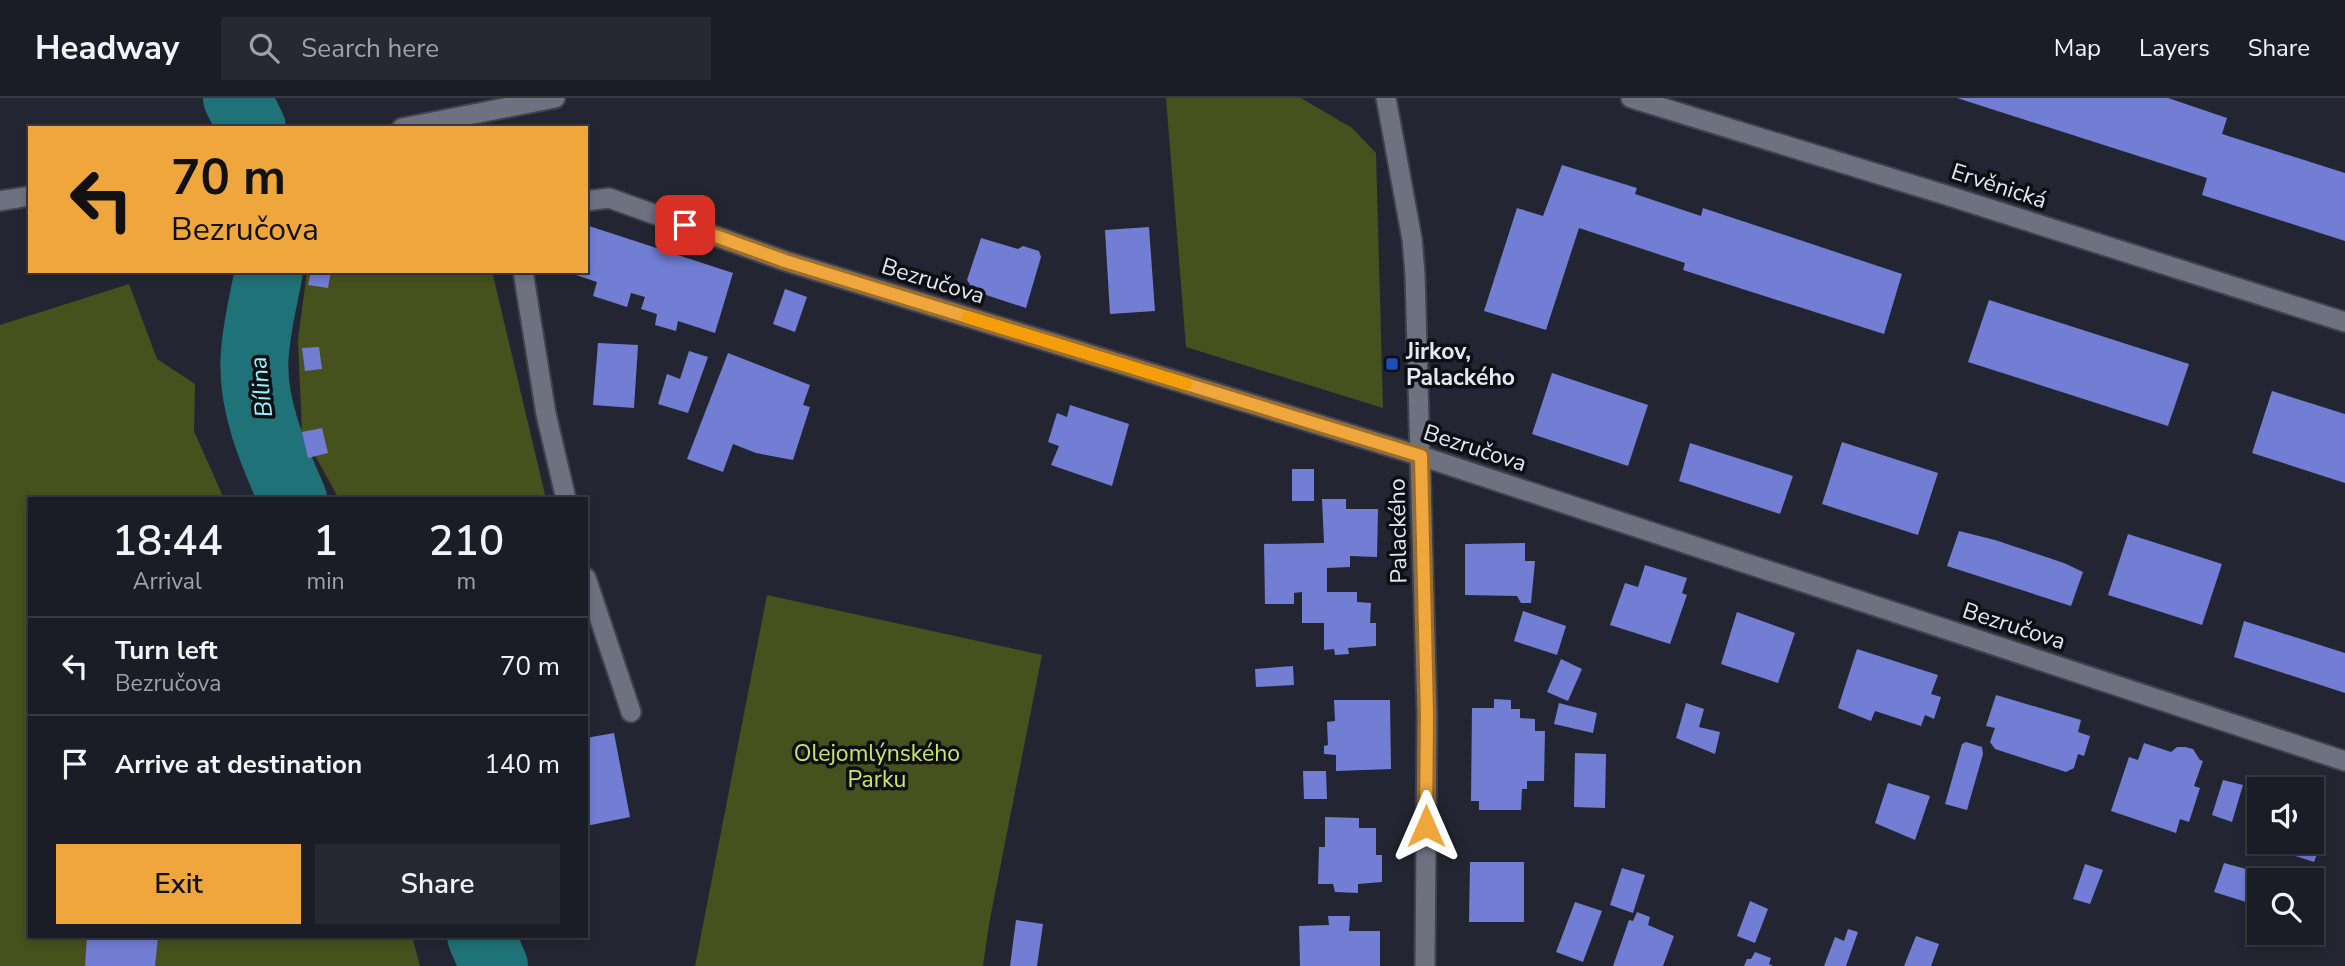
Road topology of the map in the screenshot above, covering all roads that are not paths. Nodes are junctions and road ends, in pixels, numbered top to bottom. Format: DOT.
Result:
graph roads {
  1 [pos="555,98"];
  2 [pos="1386,98"];
  3 [pos="1635,98"];
  4 [pos="412,126"];
  5 [pos="28,196"];
  6 [pos="0,201"];
  7 [pos="588,201"];
  8 [pos="523,273"];
  9 [pos="2345,322"];
  10 [pos="1421,456"];
  11 [pos="566,497"];
  12 [pos="588,584"];
  13 [pos="631,712"];
  14 [pos="2345,761"];
  15 [pos="1427,965"];
  1 -- 4 [label="street"];
  2 -- 10 [label="street, Palackého"];
  3 -- 9 [label="street, Ervěnická"];
  5 -- 6 [label="street"];
  7 -- 10 [label="street, Bezručova"];
  8 -- 11 [label="street"];
  10 -- 14 [label="street, Bezručova"];
  10 -- 15 [label="street, Palackého"];
  12 -- 13 [label="street"];
}
